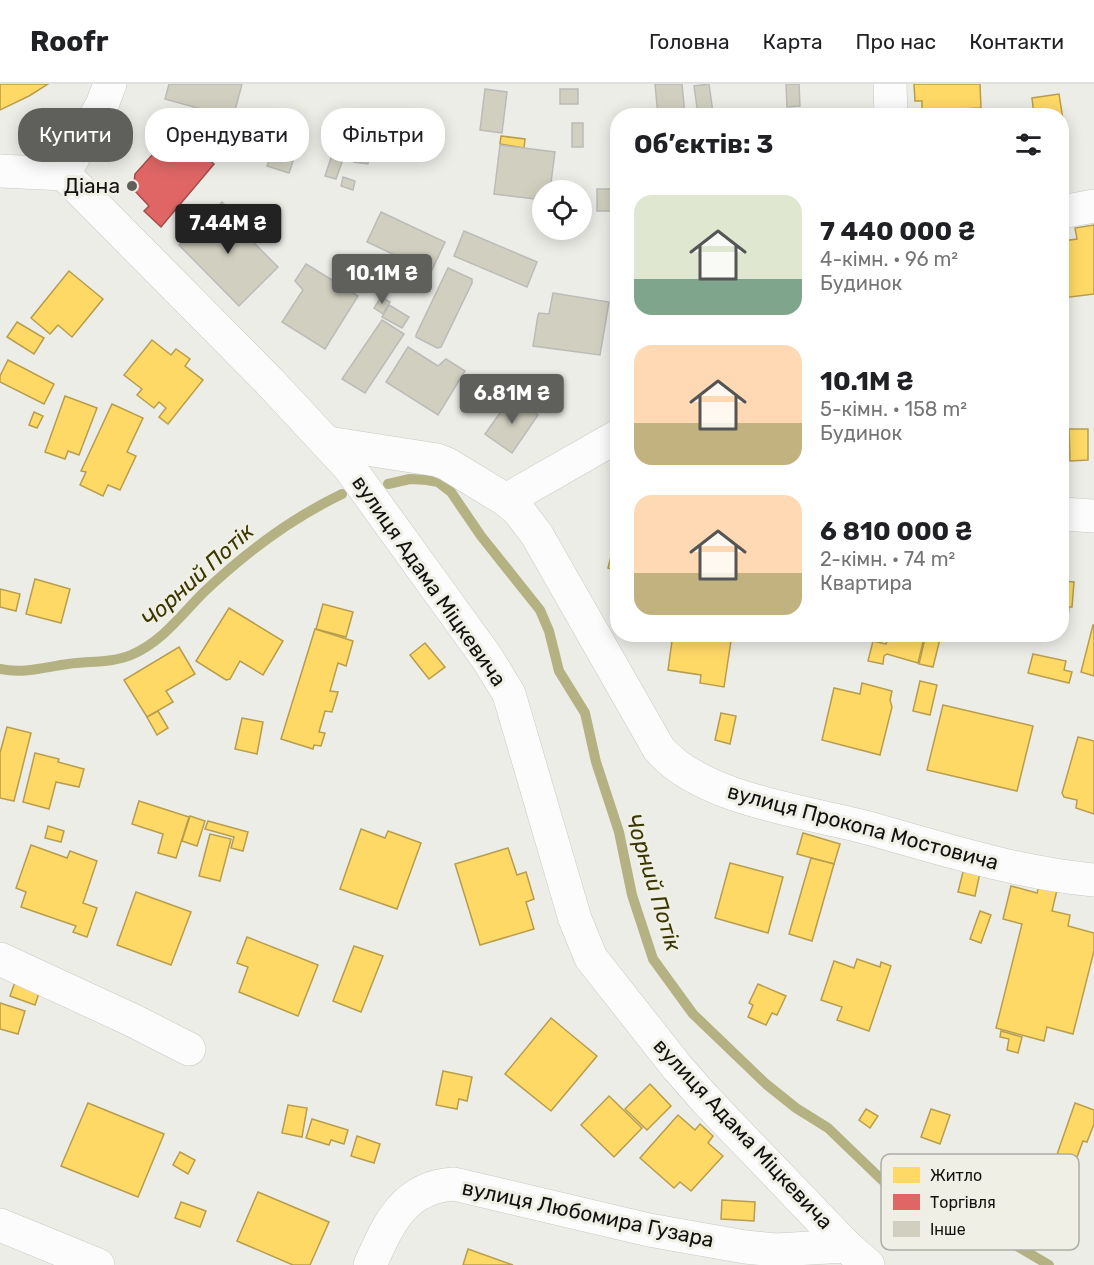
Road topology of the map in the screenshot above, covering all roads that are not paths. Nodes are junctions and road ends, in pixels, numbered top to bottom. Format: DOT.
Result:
graph roads {
  1 [pos="110,84"];
  2 [pos="890,84"];
  3 [pos="891,108"];
  4 [pos="0,171"];
  5 [pos="64,174"];
  6 [pos="1094,206"];
  7 [pos="1069,211"];
  8 [pos="610,441"];
  9 [pos="328,443"];
  10 [pos="506,500"];
  11 [pos="1069,514"];
  12 [pos="1094,516"];
  13 [pos="1094,880"];
  14 [pos="0,959"];
  15 [pos="189,1049"];
  16 [pos="0,1225"];
  17 [pos="857,1256"];
  18 [pos="98,1265"];
  19 [pos="370,1265"];
  1 -- 5 [label="street"];
  2 -- 3 [label="street"];
  4 -- 5 [label="street"];
  5 -- 9 [label="street, вулиця Адама Міцкевича"];
  6 -- 7 [label="street"];
  8 -- 10 [label="street"];
  9 -- 10 [label="street, вулиця Прокопа Мостовича"];
  9 -- 17 [label="street, вулиця Адама Міцкевича"];
  10 -- 13 [label="street, вулиця Прокопа Мостовича"];
  11 -- 12 [label="street"];
  14 -- 15 [label="street"];
  16 -- 18 [label="street"];
  17 -- 19 [label="street, вулиця Любомира Гузара"];
}
